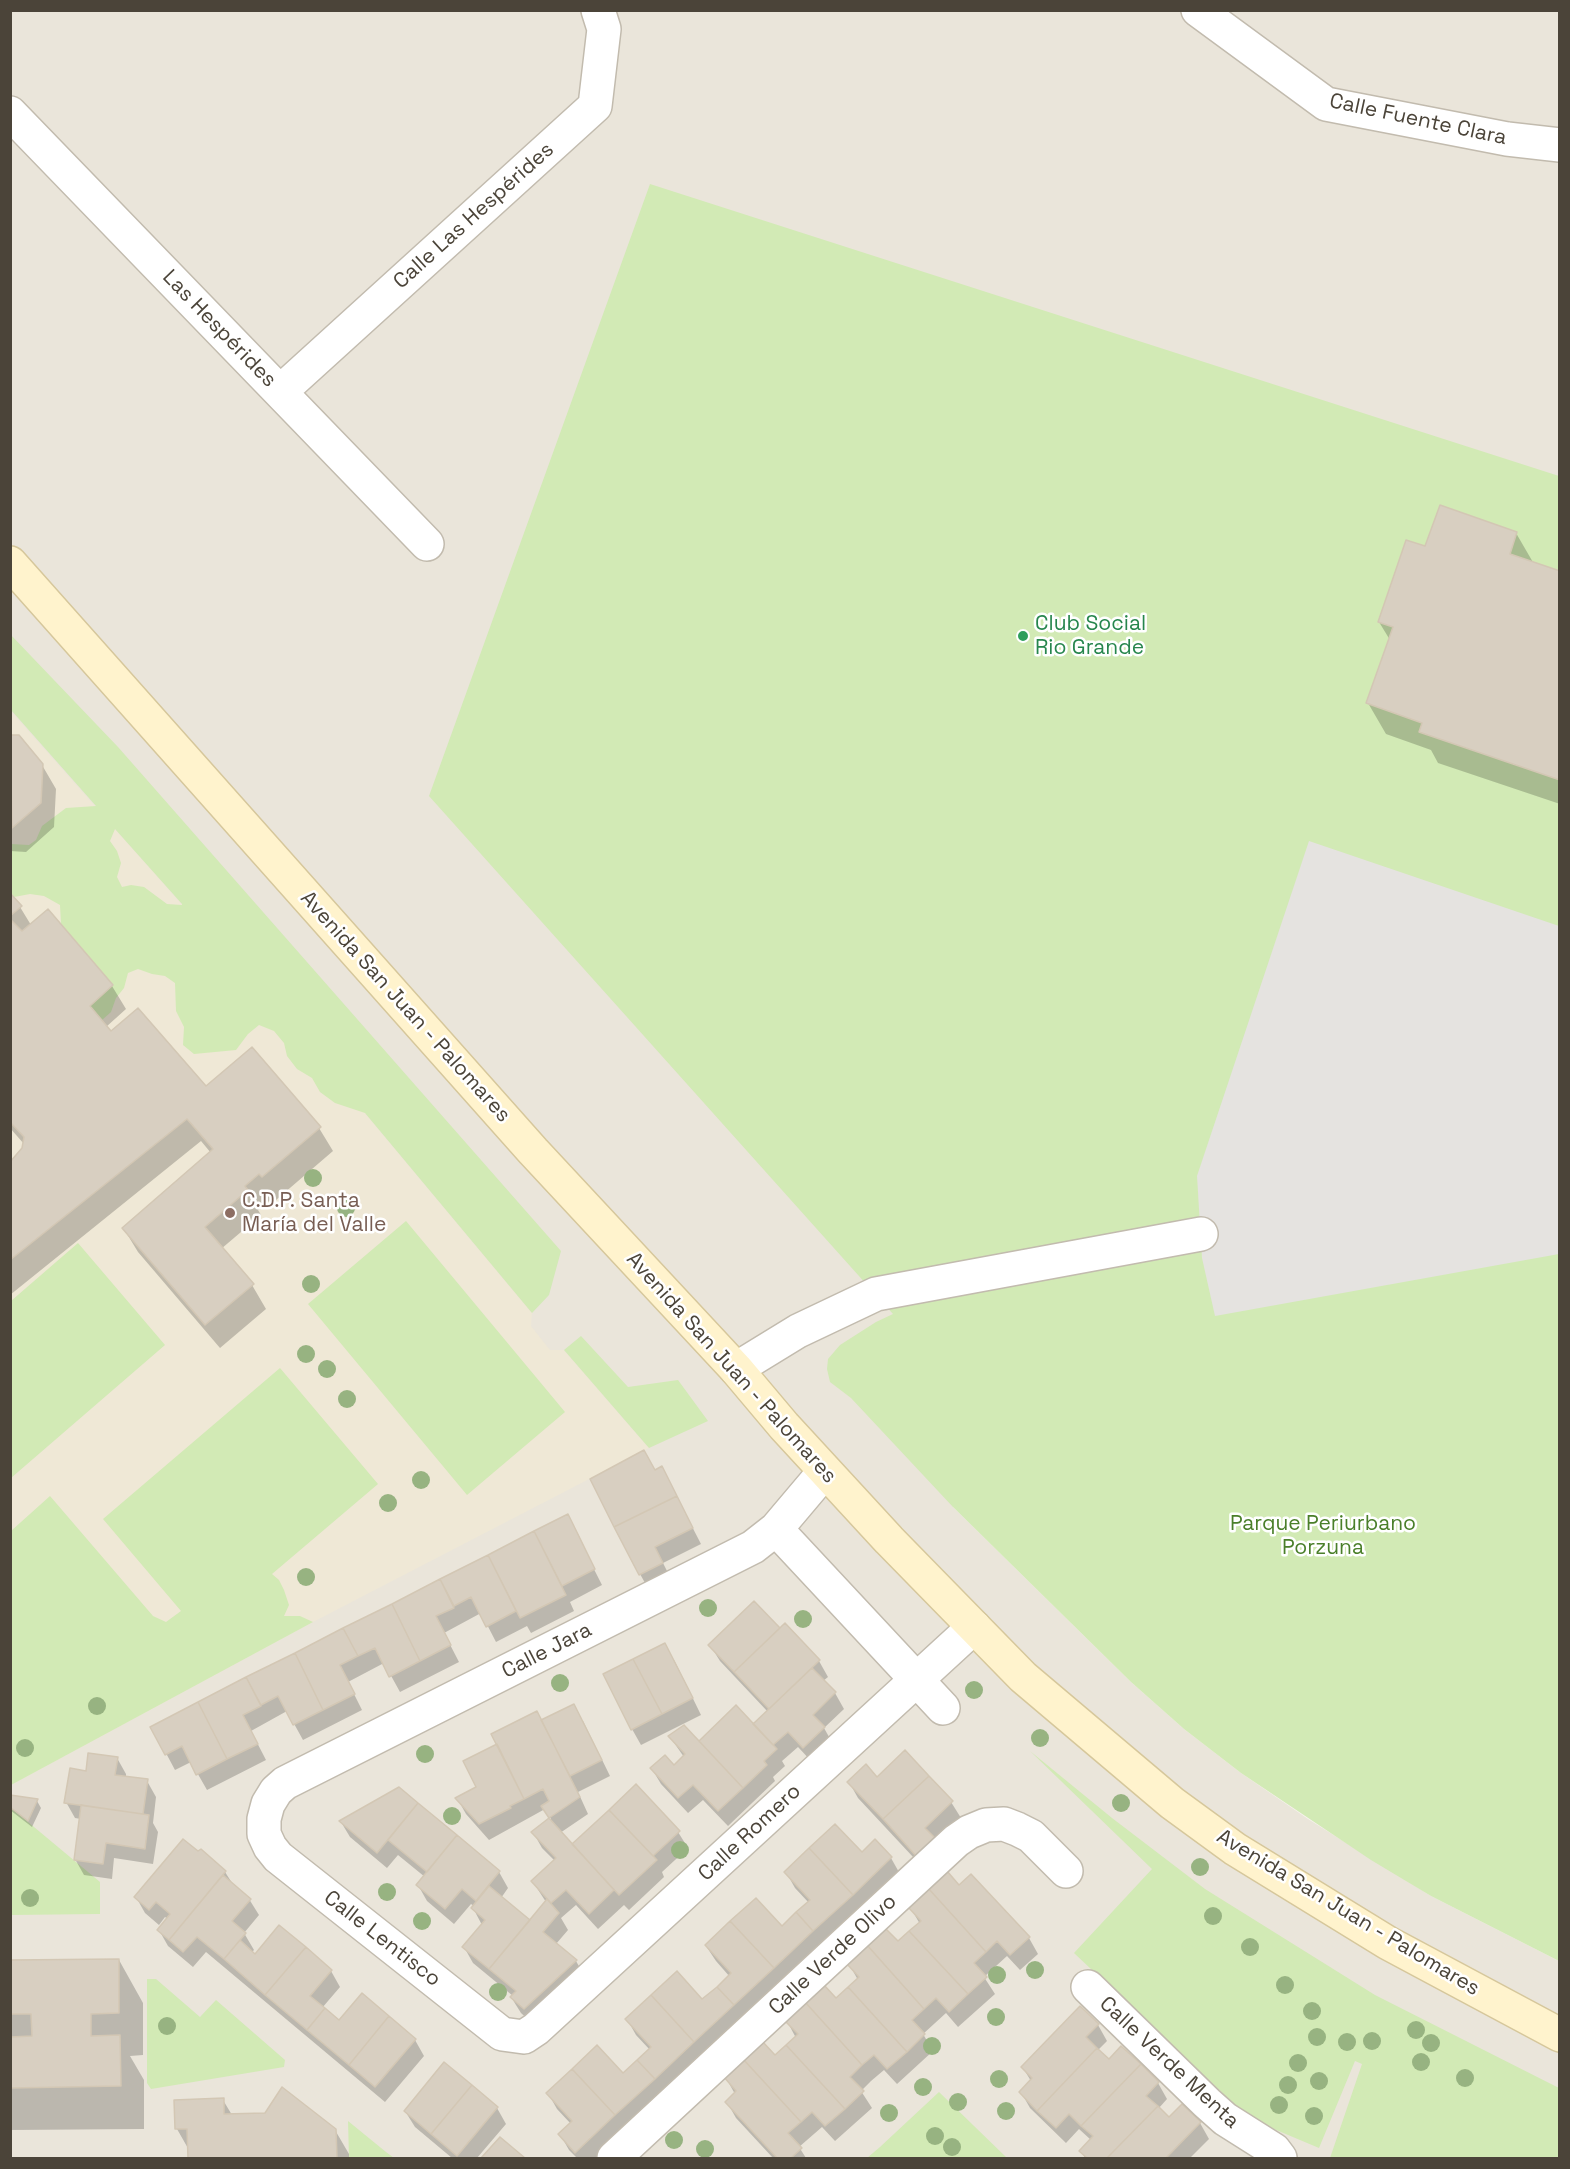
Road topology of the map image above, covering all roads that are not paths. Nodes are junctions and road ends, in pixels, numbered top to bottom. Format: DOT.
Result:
graph roads {
  1 [pos="598,10"];
  2 [pos="1198,10"];
  3 [pos="10,113"];
  4 [pos="1560,145"];
  5 [pos="280,392"];
  6 [pos="427,544"];
  7 [pos="12,566"];
  8 [pos="1201,1234"];
  9 [pos="736,1369"];
  10 [pos="825,1472"];
  11 [pos="776,1530"];
  12 [pos="975,1627"];
  13 [pos="917,1680"];
  14 [pos="943,1708"];
  15 [pos="264,1819"];
  16 [pos="1066,1871"];
  17 [pos="1088,1987"];
  18 [pos="1560,2035"];
  19 [pos="524,2037"];
  20 [pos="614,2158"];
  21 [pos="1280,2158"];
  1 -- 5 [label="street, Calle Las Hespérides"];
  2 -- 4 [label="street, Calle Fuente Clara"];
  3 -- 5 [label="street, Las Hespérides"];
  5 -- 6 [label="street, Las Hespérides"];
  7 -- 9 [label="street, Avenida San Juan - Palomares"];
  8 -- 9 [label="street"];
  9 -- 10 [label="street, Avenida San Juan - Palomares"];
  10 -- 11 [label="street, Calle Jara"];
  10 -- 12 [label="street, Avenida San Juan - Palomares"];
  11 -- 13 [label="street"];
  11 -- 15 [label="street, Calle Jara"];
  12 -- 13 [label="street, Calle Romero"];
  12 -- 18 [label="street, Avenida San Juan - Palomares"];
  13 -- 14 [label="street"];
  13 -- 19 [label="street, Calle Romero"];
  15 -- 19 [label="street, Calle Lentisco"];
  16 -- 20 [label="street, Calle Verde Olivo"];
  17 -- 21 [label="street, Calle Verde Menta"];
}
